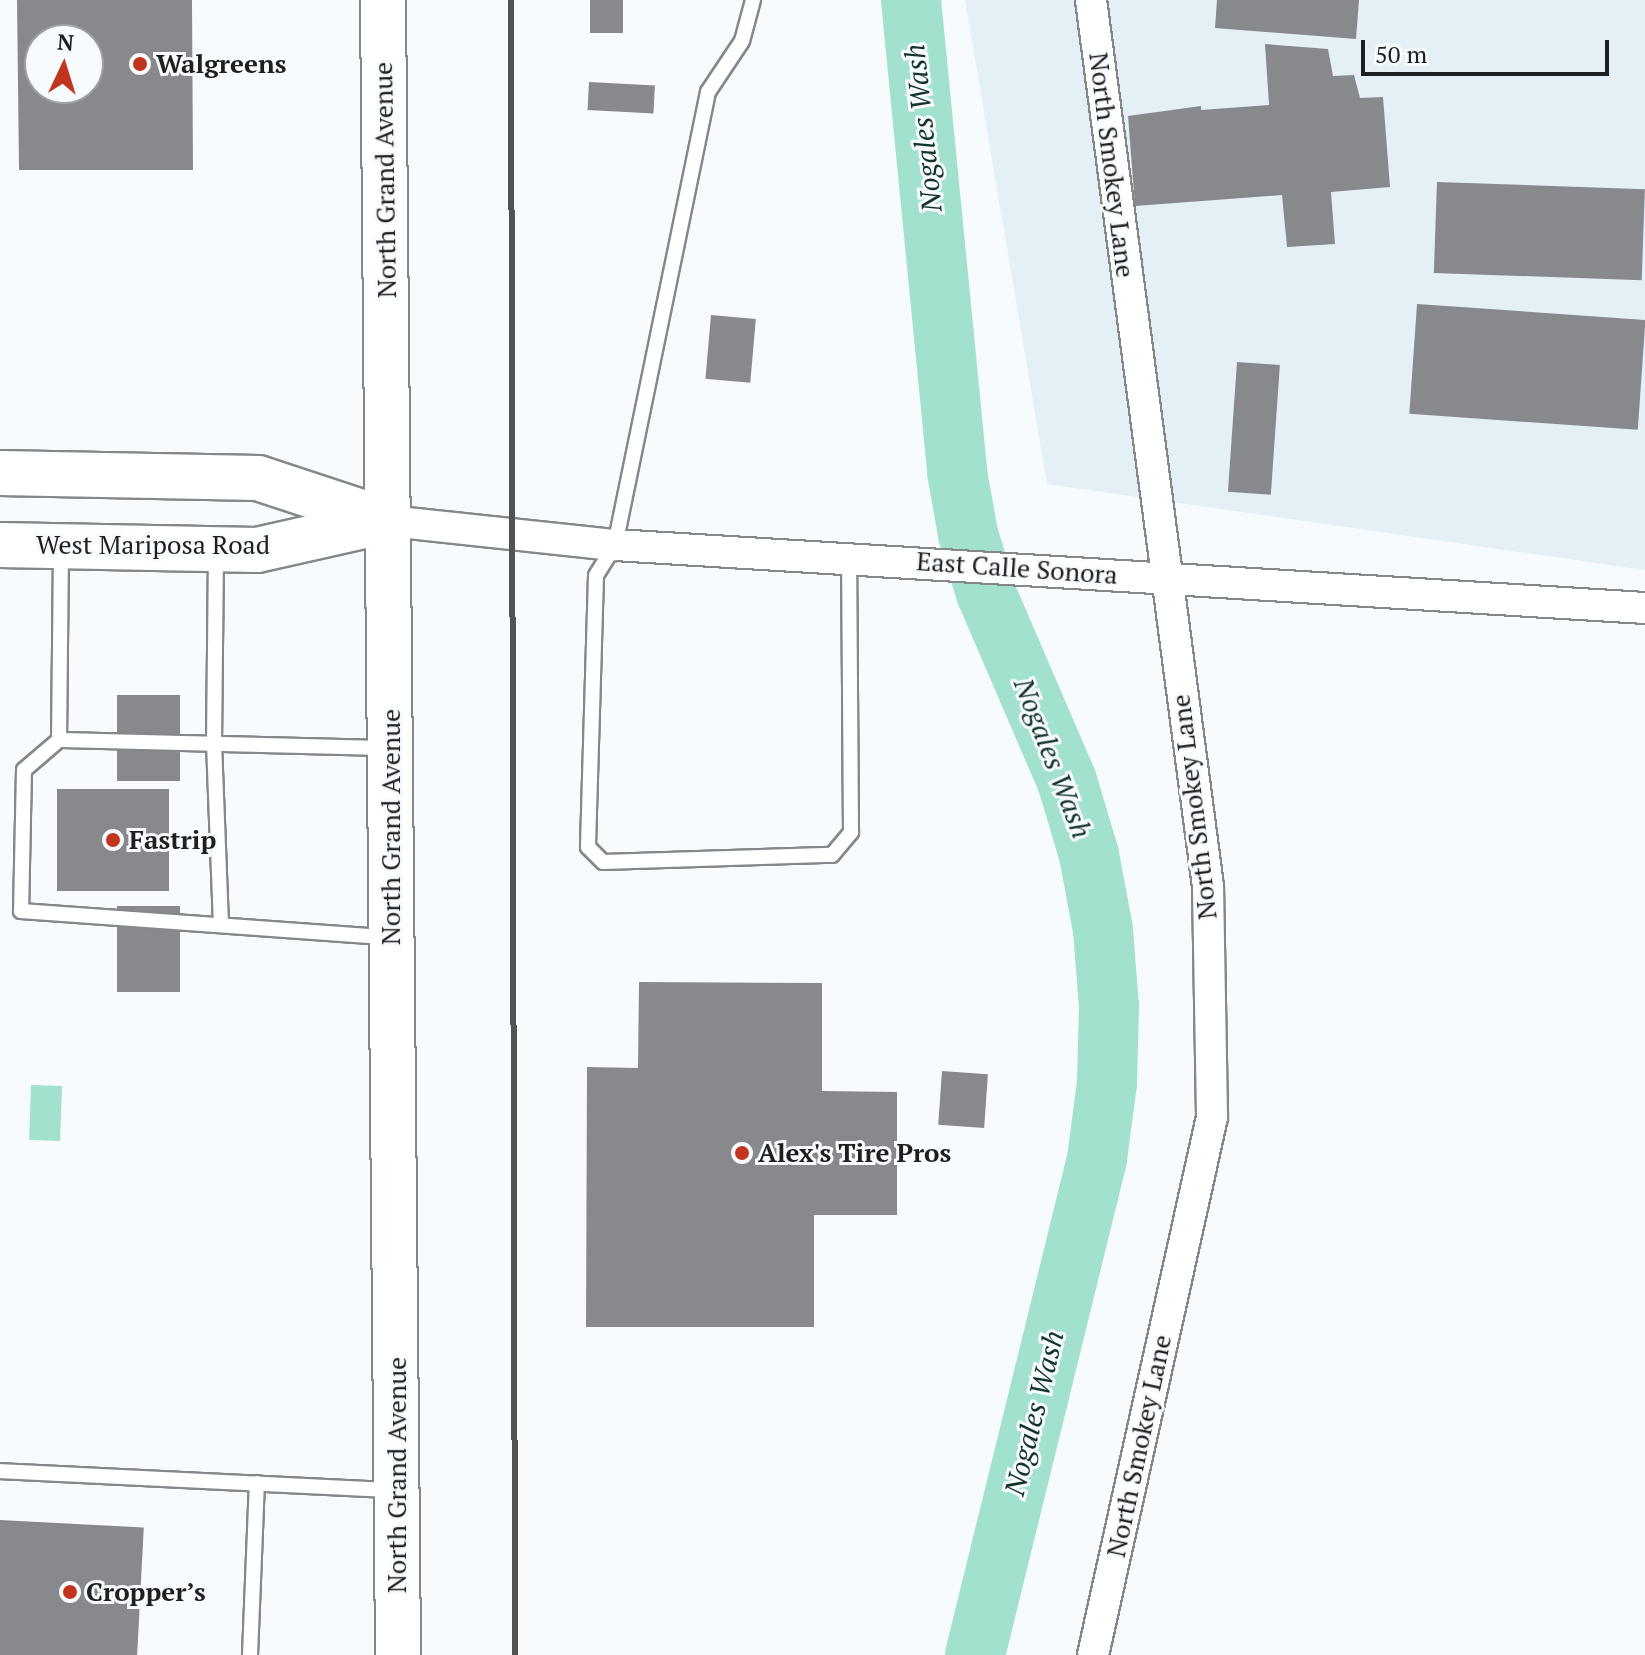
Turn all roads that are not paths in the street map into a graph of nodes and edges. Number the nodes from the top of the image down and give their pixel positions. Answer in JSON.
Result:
{"nodes":[{"id":1,"x":383,"y":0,"type":"edge"},
{"id":2,"x":753,"y":0,"type":"edge"},
{"id":3,"x":1091,"y":0,"type":"edge"},
{"id":4,"x":0,"y":473,"type":"edge"},
{"id":5,"x":389,"y":521,"type":"junction"},
{"id":6,"x":0,"y":545,"type":"edge"},
{"id":7,"x":615,"y":545,"type":"junction"},
{"id":8,"x":61,"y":547,"type":"junction"},
{"id":9,"x":216,"y":549,"type":"junction"},
{"id":10,"x":849,"y":557,"type":"junction"},
{"id":11,"x":1165,"y":579,"type":"junction"},
{"id":12,"x":1645,"y":608,"type":"edge"},
{"id":13,"x":59,"y":740,"type":"junction"},
{"id":14,"x":214,"y":743,"type":"junction"},
{"id":15,"x":391,"y":748,"type":"junction"},
{"id":16,"x":221,"y":925,"type":"junction"},
{"id":17,"x":392,"y":937,"type":"junction"},
{"id":18,"x":0,"y":1471,"type":"edge"},
{"id":19,"x":257,"y":1483,"type":"junction"},
{"id":20,"x":397,"y":1490,"type":"junction"},
{"id":21,"x":250,"y":1655,"type":"edge"},
{"id":22,"x":398,"y":1655,"type":"edge"},
{"id":23,"x":1093,"y":1655,"type":"edge"}],
"edges":[{"from":1,"to":5,"type":"main road","name":"North Grand Avenue"},
{"from":2,"to":7,"type":"lane"},
{"from":3,"to":11,"type":"street","name":"North Smokey Lane"},
{"from":4,"to":5,"type":"main road"},
{"from":5,"to":7,"type":"street","name":"East Calle Sonora"},
{"from":5,"to":9,"type":"main road","name":"West Mariposa Road"},
{"from":5,"to":15,"type":"main road","name":"North Grand Avenue"},
{"from":6,"to":8,"type":"main road","name":"West Mariposa Road"},
{"from":7,"to":10,"type":"street","name":"East Calle Sonora"},
{"from":7,"to":10,"type":"lane"},
{"from":8,"to":9,"type":"main road","name":"West Mariposa Road"},
{"from":8,"to":13,"type":"lane"},
{"from":9,"to":14,"type":"lane"},
{"from":10,"to":11,"type":"street","name":"East Calle Sonora"},
{"from":11,"to":12,"type":"street","name":"East Calle Sonora"},
{"from":11,"to":23,"type":"street","name":"North Smokey Lane"},
{"from":13,"to":14,"type":"lane"},
{"from":13,"to":16,"type":"lane"},
{"from":14,"to":15,"type":"lane"},
{"from":14,"to":16,"type":"lane"},
{"from":15,"to":17,"type":"main road","name":"North Grand Avenue"},
{"from":16,"to":17,"type":"lane"},
{"from":17,"to":20,"type":"main road","name":"North Grand Avenue"},
{"from":18,"to":19,"type":"lane"},
{"from":19,"to":20,"type":"lane"},
{"from":19,"to":21,"type":"lane"},
{"from":20,"to":22,"type":"main road","name":"North Grand Avenue"}]}
